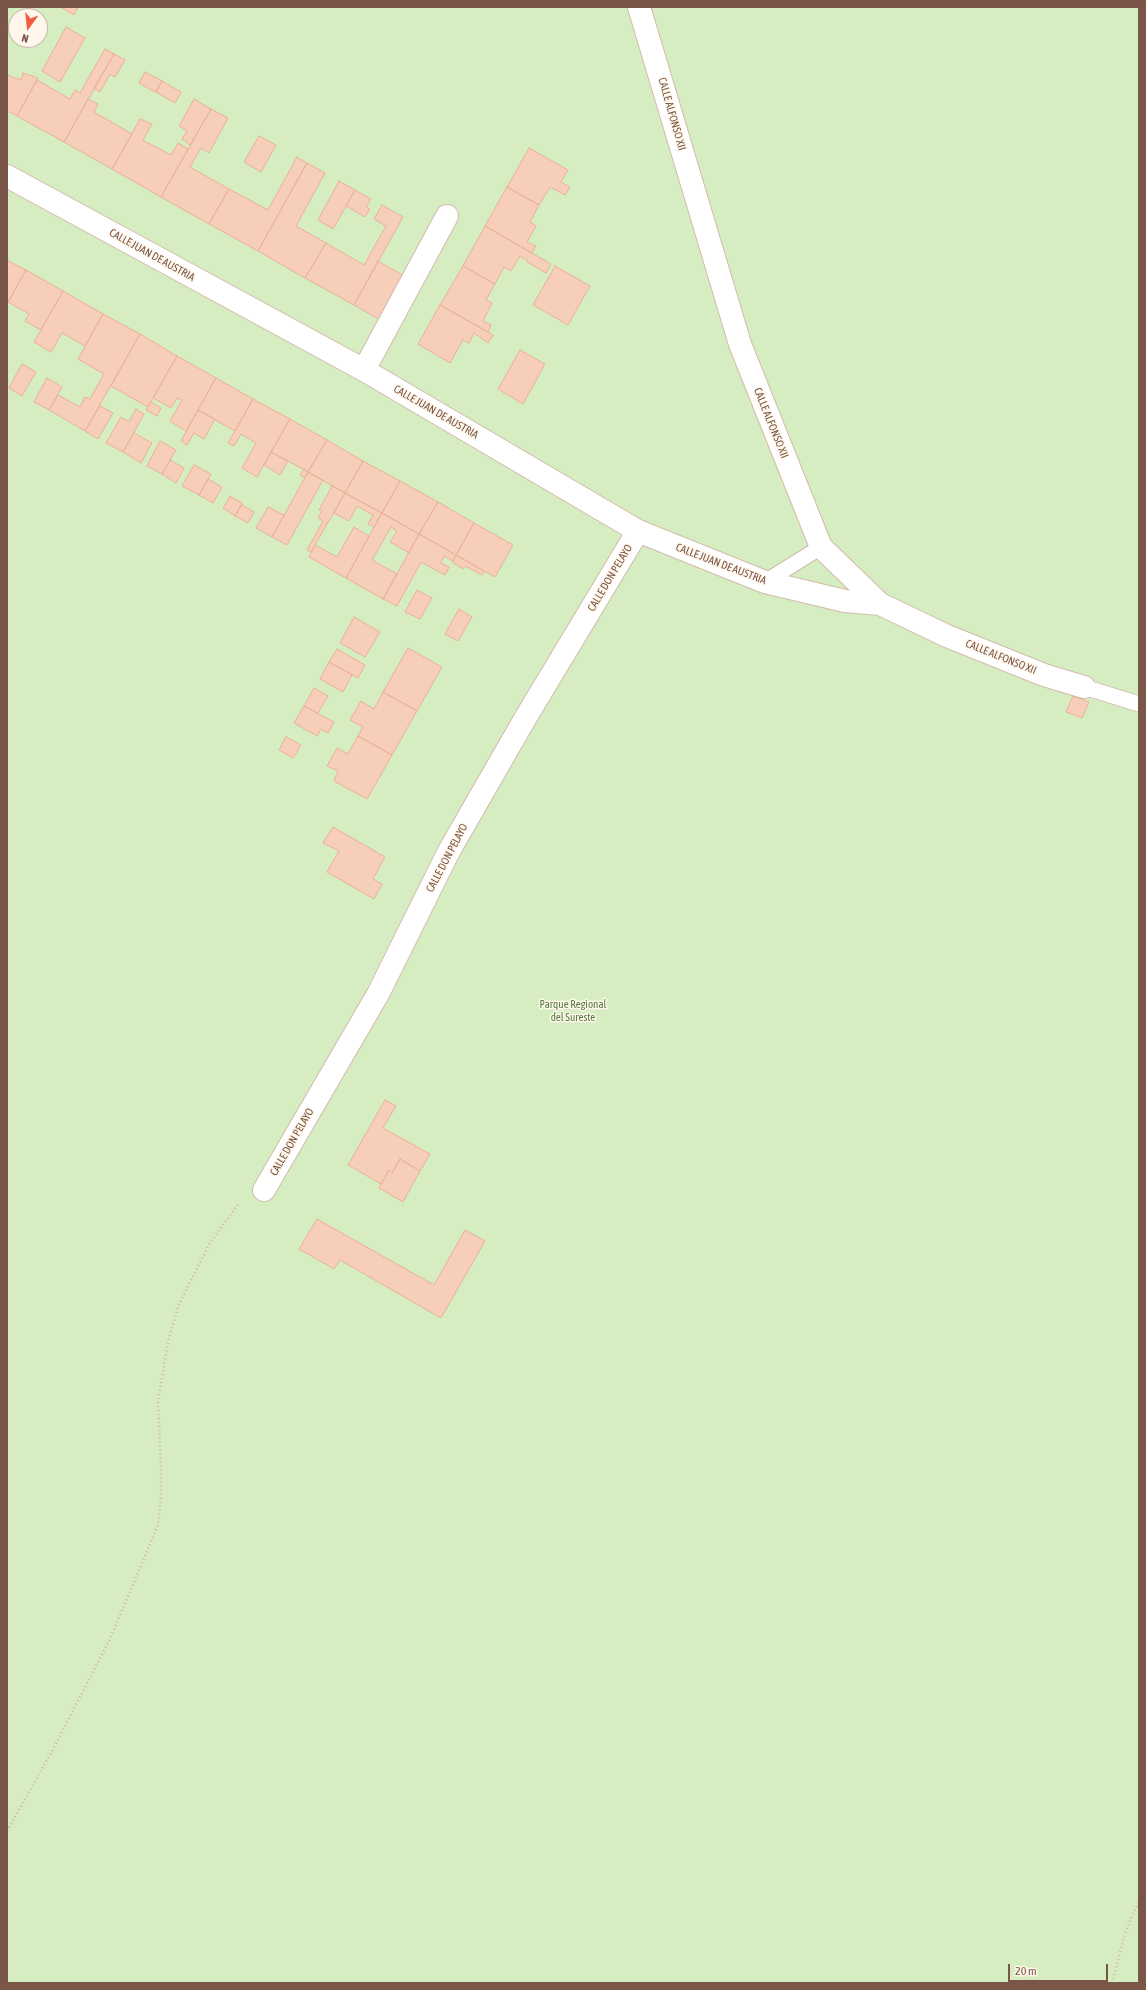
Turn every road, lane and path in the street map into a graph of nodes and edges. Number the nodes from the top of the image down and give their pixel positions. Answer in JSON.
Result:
{"nodes":[{"id":1,"x":639,"y":7,"type":"edge"},
{"id":2,"x":7,"y":176,"type":"edge"},
{"id":3,"x":447,"y":216,"type":"dead end"},
{"id":4,"x":364,"y":370,"type":"junction"},
{"id":5,"x":638,"y":531,"type":"junction"},
{"id":6,"x":821,"y":548,"type":"junction"},
{"id":7,"x":765,"y":582,"type":"junction"},
{"id":8,"x":880,"y":604,"type":"junction"},
{"id":9,"x":1084,"y":687,"type":"joint"},
{"id":10,"x":1139,"y":704,"type":"edge"},
{"id":11,"x":264,"y":1190,"type":"joint"},
{"id":12,"x":7,"y":1831,"type":"edge"},
{"id":13,"x":1139,"y":1901,"type":"edge"},
{"id":14,"x":1112,"y":1983,"type":"edge"}],
"edges":[{"from":1,"to":6,"type":"street","name":"CALLE ALFONSO XII"},
{"from":2,"to":4,"type":"street","name":"CALLE JUAN DE AUSTRIA"},
{"from":3,"to":4,"type":"street"},
{"from":4,"to":5,"type":"street","name":"CALLE JUAN DE AUSTRIA"},
{"from":5,"to":7,"type":"street","name":"CALLE JUAN DE AUSTRIA"},
{"from":5,"to":11,"type":"street","name":"CALLE DON PELAYO"},
{"from":6,"to":7,"type":"lane"},
{"from":6,"to":8,"type":"street","name":"CALLE ALFONSO XII"},
{"from":7,"to":8,"type":"street","name":"CALLE JUAN DE AUSTRIA"},
{"from":8,"to":9,"type":"street","name":"CALLE ALFONSO XII"},
{"from":9,"to":10,"type":"lane"},
{"from":11,"to":12,"type":"path"},
{"from":13,"to":14,"type":"path"}]}
